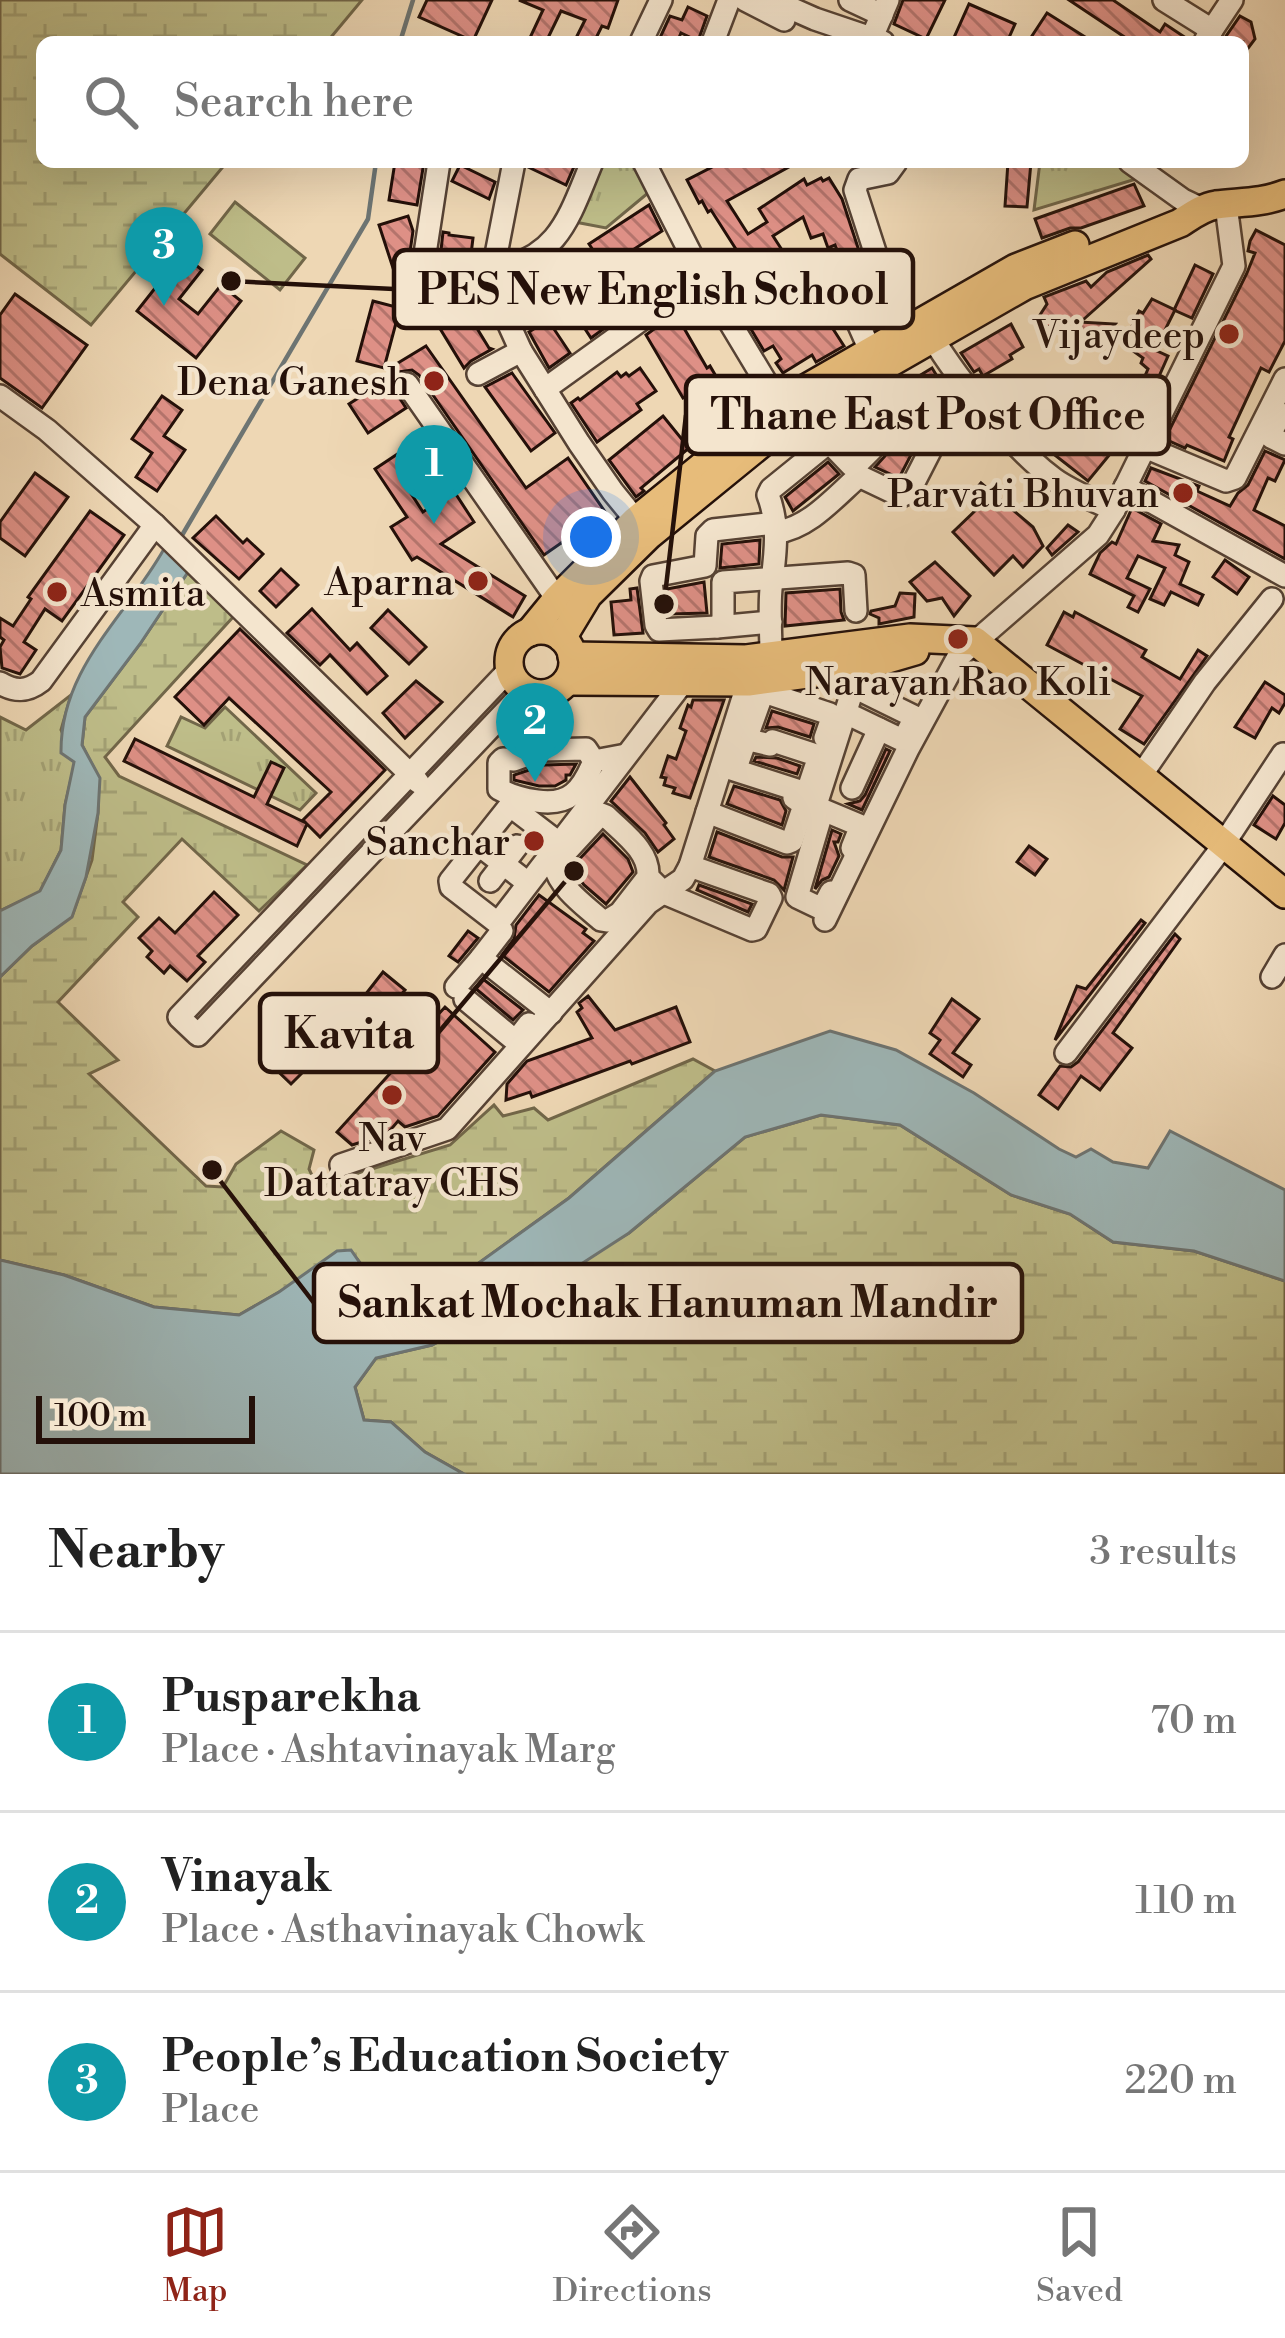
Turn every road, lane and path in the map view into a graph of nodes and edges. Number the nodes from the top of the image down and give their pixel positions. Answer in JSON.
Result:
{"nodes":[{"id":1,"x":661,"y":0,"type":"edge"},
{"id":2,"x":729,"y":0,"type":"edge"},
{"id":3,"x":746,"y":0,"type":"edge"},
{"id":4,"x":772,"y":0,"type":"edge"},
{"id":5,"x":850,"y":0,"type":"edge"},
{"id":6,"x":1164,"y":0,"type":"edge"},
{"id":7,"x":1232,"y":0,"type":"edge"},
{"id":8,"x":885,"y":7,"type":"edge"},
{"id":9,"x":801,"y":20,"type":"junction"},
{"id":10,"x":643,"y":36,"type":"edge"},
{"id":11,"x":715,"y":36,"type":"edge"},
{"id":12,"x":829,"y":36,"type":"edge"},
{"id":13,"x":857,"y":36,"type":"edge"},
{"id":14,"x":876,"y":36,"type":"edge"},
{"id":15,"x":1208,"y":36,"type":"edge"},
{"id":16,"x":438,"y":168,"type":"edge"},
{"id":17,"x":513,"y":168,"type":"edge"},
{"id":18,"x":589,"y":168,"type":"edge"},
{"id":19,"x":647,"y":168,"type":"edge"},
{"id":20,"x":892,"y":168,"type":"edge"},
{"id":21,"x":1141,"y":168,"type":"edge"},
{"id":22,"x":1155,"y":168,"type":"edge"},
{"id":23,"x":1285,"y":194,"type":"edge"},
{"id":24,"x":1204,"y":203,"type":"junction"},
{"id":25,"x":834,"y":269,"type":"dead end"},
{"id":26,"x":493,"y":270,"type":"junction"},
{"id":27,"x":702,"y":276,"type":"junction"},
{"id":28,"x":422,"y":307,"type":"dead end"},
{"id":29,"x":918,"y":330,"type":"junction"},
{"id":30,"x":870,"y":350,"type":"junction"},
{"id":31,"x":521,"y":351,"type":"junction"},
{"id":32,"x":478,"y":374,"type":"dead end"},
{"id":33,"x":407,"y":384,"type":"dead end"},
{"id":34,"x":545,"y":389,"type":"junction"},
{"id":35,"x":1281,"y":395,"type":"edge"},
{"id":36,"x":0,"y":396,"type":"edge"},
{"id":37,"x":779,"y":404,"type":"junction"},
{"id":38,"x":881,"y":421,"type":"junction"},
{"id":39,"x":829,"y":442,"type":"junction"},
{"id":40,"x":1285,"y":444,"type":"edge"},
{"id":41,"x":1145,"y":447,"type":"junction"},
{"id":42,"x":746,"y":456,"type":"junction"},
{"id":43,"x":857,"y":471,"type":"junction"},
{"id":44,"x":1125,"y":487,"type":"junction"},
{"id":45,"x":771,"y":489,"type":"junction"},
{"id":46,"x":1114,"y":510,"type":"junction"},
{"id":47,"x":776,"y":527,"type":"junction"},
{"id":48,"x":642,"y":528,"type":"junction"},
{"id":49,"x":169,"y":539,"type":"junction"},
{"id":50,"x":706,"y":566,"type":"junction"},
{"id":51,"x":1285,"y":576,"type":"edge"},
{"id":52,"x":773,"y":579,"type":"junction"},
{"id":53,"x":722,"y":582,"type":"junction"},
{"id":54,"x":573,"y":592,"type":"junction"},
{"id":55,"x":1272,"y":599,"type":"dead end"},
{"id":56,"x":856,"y":611,"type":"dead end"},
{"id":57,"x":771,"y":622,"type":"junction"},
{"id":58,"x":717,"y":627,"type":"junction"},
{"id":59,"x":688,"y":628,"type":"junction"},
{"id":60,"x":530,"y":632,"type":"junction"},
{"id":61,"x":975,"y":640,"type":"junction"},
{"id":62,"x":567,"y":658,"type":"junction"},
{"id":63,"x":854,"y":663,"type":"junction"},
{"id":64,"x":755,"y":666,"type":"junction"},
{"id":65,"x":685,"y":670,"type":"junction"},
{"id":66,"x":518,"y":680,"type":"junction"},
{"id":67,"x":0,"y":683,"type":"edge"},
{"id":68,"x":838,"y":713,"type":"junction"},
{"id":69,"x":879,"y":729,"type":"junction"},
{"id":70,"x":748,"y":733,"type":"junction"},
{"id":71,"x":908,"y":749,"type":"junction"},
{"id":72,"x":1283,"y":754,"type":"edge"},
{"id":73,"x":626,"y":755,"type":"junction"},
{"id":74,"x":819,"y":756,"type":"junction"},
{"id":75,"x":594,"y":761,"type":"dead end"},
{"id":76,"x":727,"y":772,"type":"junction"},
{"id":77,"x":410,"y":774,"type":"junction"},
{"id":78,"x":1140,"y":777,"type":"junction"},
{"id":79,"x":852,"y":788,"type":"dead end"},
{"id":80,"x":429,"y":792,"type":"junction"},
{"id":81,"x":816,"y":807,"type":"junction"},
{"id":82,"x":872,"y":814,"type":"dead end"},
{"id":83,"x":713,"y":815,"type":"junction"},
{"id":84,"x":1224,"y":842,"type":"junction"},
{"id":85,"x":560,"y":843,"type":"junction"},
{"id":86,"x":479,"y":845,"type":"junction"},
{"id":87,"x":810,"y":855,"type":"junction"},
{"id":88,"x":695,"y":868,"type":"junction"},
{"id":89,"x":840,"y":880,"type":"junction"},
{"id":90,"x":528,"y":883,"type":"junction"},
{"id":91,"x":656,"y":885,"type":"junction"},
{"id":92,"x":1285,"y":894,"type":"edge"},
{"id":93,"x":687,"y":903,"type":"junction"},
{"id":94,"x":825,"y":920,"type":"dead end"},
{"id":95,"x":502,"y":931,"type":"dead end"},
{"id":96,"x":1285,"y":955,"type":"edge"},
{"id":97,"x":481,"y":958,"type":"junction"},
{"id":98,"x":223,"y":970,"type":"junction"},
{"id":99,"x":1272,"y":977,"type":"dead end"},
{"id":100,"x":564,"y":982,"type":"dead end"},
{"id":101,"x":242,"y":989,"type":"junction"},
{"id":102,"x":547,"y":1010,"type":"junction"},
{"id":103,"x":1066,"y":1053,"type":"dead end"},
{"id":104,"x":341,"y":1165,"type":"dead end"}],
"edges":[{"from":1,"to":10,"type":"street"},
{"from":2,"to":11,"type":"street"},
{"from":3,"to":9,"type":"street"},
{"from":4,"to":9,"type":"street"},
{"from":5,"to":8,"type":"street"},
{"from":6,"to":15,"type":"street"},
{"from":7,"to":15,"type":"street"},
{"from":8,"to":14,"type":"street"},
{"from":9,"to":12,"type":"street"},
{"from":9,"to":13,"type":"street"},
{"from":16,"to":28,"type":"street"},
{"from":17,"to":26,"type":"street"},
{"from":18,"to":26,"type":"street"},
{"from":19,"to":27,"type":"street"},
{"from":20,"to":29,"type":"street"},
{"from":21,"to":24,"type":"street"},
{"from":22,"to":24,"type":"street"},
{"from":23,"to":24,"type":"main road"},
{"from":24,"to":29,"type":"main road"},
{"from":24,"to":41,"type":"street"},
{"from":25,"to":30,"type":"street"},
{"from":26,"to":31,"type":"street"},
{"from":27,"to":34,"type":"street"},
{"from":27,"to":37,"type":"street"},
{"from":29,"to":30,"type":"main road"},
{"from":29,"to":42,"type":"main road"},
{"from":29,"to":46,"type":"street"},
{"from":30,"to":37,"type":"main road"},
{"from":31,"to":32,"type":"street"},
{"from":31,"to":34,"type":"street"},
{"from":33,"to":54,"type":"street"},
{"from":34,"to":48,"type":"street"},
{"from":35,"to":40,"type":"street"},
{"from":35,"to":41,"type":"street"},
{"from":36,"to":49,"type":"street"},
{"from":37,"to":48,"type":"main road"},
{"from":38,"to":39,"type":"street"},
{"from":38,"to":43,"type":"street"},
{"from":38,"to":43,"type":"street"},
{"from":39,"to":43,"type":"street"},
{"from":39,"to":45,"type":"street"},
{"from":41,"to":44,"type":"street"},
{"from":42,"to":45,"type":"street"},
{"from":42,"to":48,"type":"main road"},
{"from":43,"to":47,"type":"street"},
{"from":44,"to":46,"type":"street"},
{"from":44,"to":51,"type":"street"},
{"from":45,"to":47,"type":"street"},
{"from":46,"to":61,"type":"street"},
{"from":47,"to":50,"type":"street"},
{"from":47,"to":52,"type":"street"},
{"from":48,"to":54,"type":"main road"},
{"from":49,"to":67,"type":"street"},
{"from":49,"to":77,"type":"street"},
{"from":50,"to":53,"type":"street"},
{"from":50,"to":59,"type":"street"},
{"from":52,"to":53,"type":"street"},
{"from":52,"to":56,"type":"street"},
{"from":52,"to":57,"type":"street"},
{"from":53,"to":58,"type":"street"},
{"from":54,"to":60,"type":"main road"},
{"from":54,"to":62,"type":"main road"},
{"from":55,"to":78,"type":"street"},
{"from":57,"to":58,"type":"street"},
{"from":57,"to":64,"type":"street"},
{"from":58,"to":59,"type":"street"},
{"from":59,"to":65,"type":"street"},
{"from":60,"to":62,"type":"main road"},
{"from":60,"to":66,"type":"main road"},
{"from":61,"to":63,"type":"main road"},
{"from":61,"to":71,"type":"street"},
{"from":61,"to":78,"type":"main road"},
{"from":62,"to":65,"type":"main road"},
{"from":62,"to":66,"type":"main road"},
{"from":63,"to":64,"type":"main road"},
{"from":63,"to":68,"type":"street"},
{"from":63,"to":69,"type":"street"},
{"from":64,"to":65,"type":"main road"},
{"from":64,"to":76,"type":"street"},
{"from":65,"to":73,"type":"street"},
{"from":66,"to":77,"type":"street"},
{"from":66,"to":80,"type":"street"},
{"from":68,"to":69,"type":"street"},
{"from":68,"to":70,"type":"street"},
{"from":68,"to":74,"type":"street"},
{"from":68,"to":81,"type":"street"},
{"from":69,"to":79,"type":"street"},
{"from":70,"to":74,"type":"street"},
{"from":70,"to":76,"type":"street"},
{"from":71,"to":82,"type":"street"},
{"from":71,"to":89,"type":"street"},
{"from":72,"to":84,"type":"street"},
{"from":73,"to":75,"type":"street"},
{"from":73,"to":85,"type":"street"},
{"from":74,"to":76,"type":"street"},
{"from":76,"to":83,"type":"street"},
{"from":76,"to":83,"type":"street"},
{"from":77,"to":80,"type":"street"},
{"from":77,"to":98,"type":"street"},
{"from":78,"to":84,"type":"main road"},
{"from":80,"to":101,"type":"street"},
{"from":81,"to":87,"type":"street"},
{"from":81,"to":89,"type":"street"},
{"from":83,"to":88,"type":"street"},
{"from":84,"to":92,"type":"main road"},
{"from":84,"to":103,"type":"street"},
{"from":85,"to":86,"type":"street"},
{"from":85,"to":90,"type":"street"},
{"from":86,"to":90,"type":"street"},
{"from":86,"to":90,"type":"street"},
{"from":87,"to":89,"type":"street"},
{"from":87,"to":89,"type":"street"},
{"from":88,"to":91,"type":"street"},
{"from":88,"to":93,"type":"street"},
{"from":88,"to":93,"type":"street"},
{"from":89,"to":94,"type":"street"},
{"from":91,"to":91,"type":"street"},
{"from":91,"to":93,"type":"street"},
{"from":91,"to":102,"type":"street"},
{"from":95,"to":97,"type":"street"},
{"from":96,"to":99,"type":"street"},
{"from":97,"to":102,"type":"street"},
{"from":97,"to":102,"type":"street"},
{"from":98,"to":101,"type":"street"},
{"from":98,"to":101,"type":"street"},
{"from":100,"to":102,"type":"street"},
{"from":102,"to":104,"type":"street"}]}
